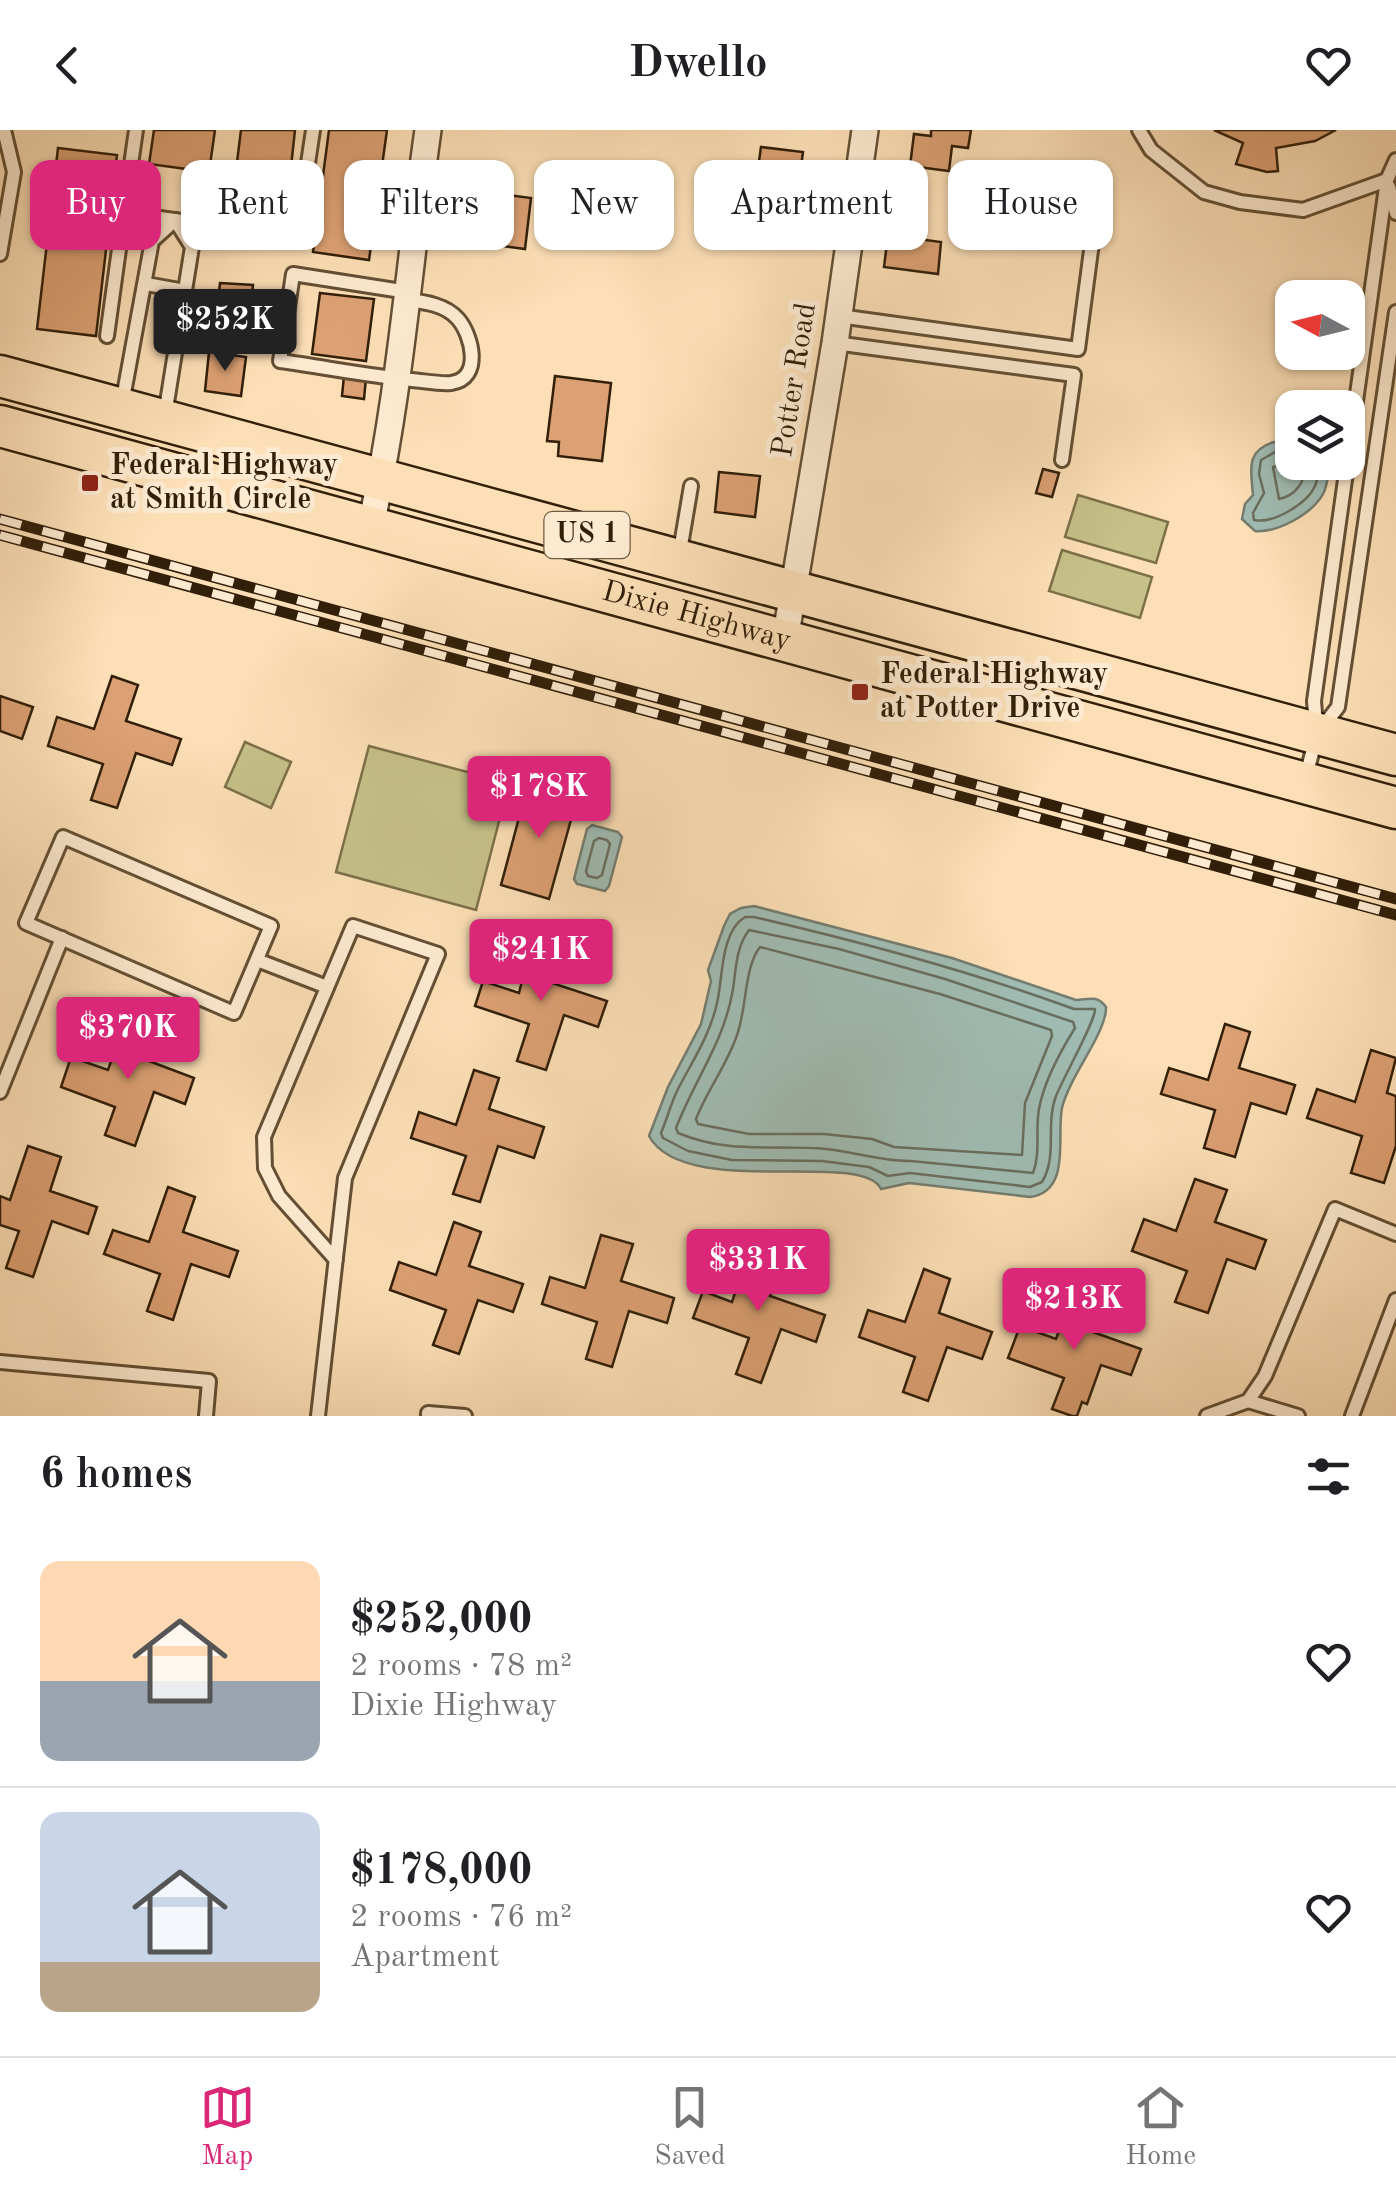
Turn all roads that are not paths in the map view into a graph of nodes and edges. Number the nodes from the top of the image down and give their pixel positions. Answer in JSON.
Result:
{"nodes":[{"id":1,"x":4,"y":130,"type":"edge"},
{"id":2,"x":136,"y":130,"type":"edge"},
{"id":3,"x":313,"y":130,"type":"edge"},
{"id":4,"x":428,"y":130,"type":"edge"},
{"id":5,"x":865,"y":130,"type":"edge"},
{"id":6,"x":1139,"y":130,"type":"edge"},
{"id":7,"x":132,"y":160,"type":"edge"},
{"id":8,"x":1396,"y":160,"type":"edge"},
{"id":9,"x":1387,"y":180,"type":"junction"},
{"id":10,"x":10,"y":192,"type":"junction"},
{"id":11,"x":0,"y":208,"type":"edge"},
{"id":12,"x":1396,"y":213,"type":"edge"},
{"id":13,"x":161,"y":218,"type":"edge"},
{"id":14,"x":175,"y":220,"type":"junction"},
{"id":15,"x":119,"y":250,"type":"edge"},
{"id":16,"x":1091,"y":250,"type":"edge"},
{"id":17,"x":0,"y":254,"type":"edge"},
{"id":18,"x":146,"y":284,"type":"junction"},
{"id":19,"x":186,"y":291,"type":"junction"},
{"id":20,"x":408,"y":296,"type":"junction"},
{"id":21,"x":1396,"y":312,"type":"edge"},
{"id":22,"x":839,"y":316,"type":"junction"},
{"id":23,"x":107,"y":336,"type":"dead end"},
{"id":24,"x":835,"y":343,"type":"junction"},
{"id":25,"x":1078,"y":349,"type":"junction"},
{"id":26,"x":0,"y":376,"type":"edge"},
{"id":27,"x":1074,"y":376,"type":"junction"},
{"id":28,"x":398,"y":379,"type":"junction"},
{"id":29,"x":121,"y":409,"type":"junction"},
{"id":30,"x":164,"y":420,"type":"junction"},
{"id":31,"x":0,"y":426,"type":"edge"},
{"id":32,"x":1062,"y":460,"type":"dead end"},
{"id":33,"x":381,"y":480,"type":"junction"},
{"id":34,"x":690,"y":486,"type":"dead end"},
{"id":35,"x":370,"y":529,"type":"junction"},
{"id":36,"x":678,"y":560,"type":"junction"},
{"id":37,"x":794,"y":592,"type":"junction"},
{"id":38,"x":785,"y":640,"type":"junction"},
{"id":39,"x":1317,"y":734,"type":"junction"},
{"id":40,"x":1396,"y":755,"type":"edge"},
{"id":41,"x":1304,"y":783,"type":"junction"},
{"id":42,"x":1396,"y":808,"type":"edge"},
{"id":43,"x":62,"y":938,"type":"junction"},
{"id":44,"x":257,"y":960,"type":"junction"},
{"id":45,"x":327,"y":987,"type":"junction"},
{"id":46,"x":0,"y":1092,"type":"edge"},
{"id":47,"x":1396,"y":1234,"type":"edge"},
{"id":48,"x":336,"y":1260,"type":"junction"},
{"id":49,"x":1396,"y":1300,"type":"edge"},
{"id":50,"x":0,"y":1362,"type":"edge"},
{"id":51,"x":1248,"y":1401,"type":"junction"},
{"id":52,"x":206,"y":1416,"type":"edge"},
{"id":53,"x":318,"y":1416,"type":"edge"},
{"id":54,"x":428,"y":1416,"type":"edge"},
{"id":55,"x":465,"y":1416,"type":"edge"},
{"id":56,"x":1206,"y":1416,"type":"edge"},
{"id":57,"x":1298,"y":1416,"type":"edge"},
{"id":58,"x":1352,"y":1416,"type":"edge"}],
"edges":[{"from":1,"to":10,"type":"lane"},
{"from":2,"to":7,"type":"lane"},
{"from":3,"to":14,"type":"lane"},
{"from":4,"to":20,"type":"street"},
{"from":5,"to":22,"type":"street","name":"Potter Road"},
{"from":6,"to":9,"type":"lane"},
{"from":8,"to":9,"type":"lane"},
{"from":9,"to":12,"type":"lane"},
{"from":9,"to":39,"type":"lane"},
{"from":10,"to":11,"type":"lane"},
{"from":10,"to":17,"type":"lane"},
{"from":13,"to":14,"type":"lane"},
{"from":14,"to":18,"type":"lane"},
{"from":14,"to":19,"type":"lane"},
{"from":15,"to":23,"type":"lane"},
{"from":16,"to":25,"type":"lane"},
{"from":18,"to":19,"type":"lane"},
{"from":18,"to":29,"type":"lane"},
{"from":19,"to":30,"type":"lane"},
{"from":20,"to":28,"type":"street"},
{"from":20,"to":28,"type":"lane"},
{"from":20,"to":28,"type":"lane"},
{"from":21,"to":39,"type":"lane"},
{"from":22,"to":24,"type":"street","name":"Potter Road"},
{"from":22,"to":25,"type":"lane"},
{"from":24,"to":27,"type":"lane"},
{"from":24,"to":37,"type":"street","name":"Potter Road"},
{"from":25,"to":27,"type":"lane"},
{"from":26,"to":29,"type":"main road","name":"Dixie Highway","number":"US 1"},
{"from":27,"to":32,"type":"lane"},
{"from":28,"to":33,"type":"street"},
{"from":29,"to":30,"type":"main road","name":"Dixie Highway","number":"US 1"},
{"from":30,"to":33,"type":"main road","name":"Dixie Highway","number":"US 1"},
{"from":31,"to":35,"type":"main road","name":"Dixie Highway","number":"US 1"},
{"from":33,"to":35,"type":"street"},
{"from":33,"to":36,"type":"main road","name":"Dixie Highway","number":"US 1"},
{"from":34,"to":36,"type":"lane"},
{"from":35,"to":38,"type":"main road","name":"Dixie Highway","number":"US 1"},
{"from":36,"to":37,"type":"main road","name":"Dixie Highway","number":"US 1"},
{"from":37,"to":38,"type":"street","name":"Potter Road"},
{"from":37,"to":39,"type":"main road","name":"Dixie Highway","number":"US 1"},
{"from":38,"to":41,"type":"main road","name":"Dixie Highway","number":"US 1"},
{"from":39,"to":40,"type":"main road","name":"Dixie Highway","number":"US 1"},
{"from":39,"to":41,"type":"lane"},
{"from":41,"to":42,"type":"main road","name":"Dixie Highway","number":"US 1"},
{"from":43,"to":44,"type":"lane"},
{"from":43,"to":44,"type":"lane"},
{"from":43,"to":46,"type":"lane"},
{"from":44,"to":45,"type":"lane"},
{"from":45,"to":48,"type":"lane"},
{"from":45,"to":48,"type":"lane"},
{"from":47,"to":51,"type":"lane"},
{"from":48,"to":53,"type":"lane"},
{"from":49,"to":58,"type":"lane"},
{"from":50,"to":52,"type":"lane"},
{"from":51,"to":56,"type":"lane"},
{"from":51,"to":57,"type":"lane"},
{"from":54,"to":55,"type":"lane"}]}
